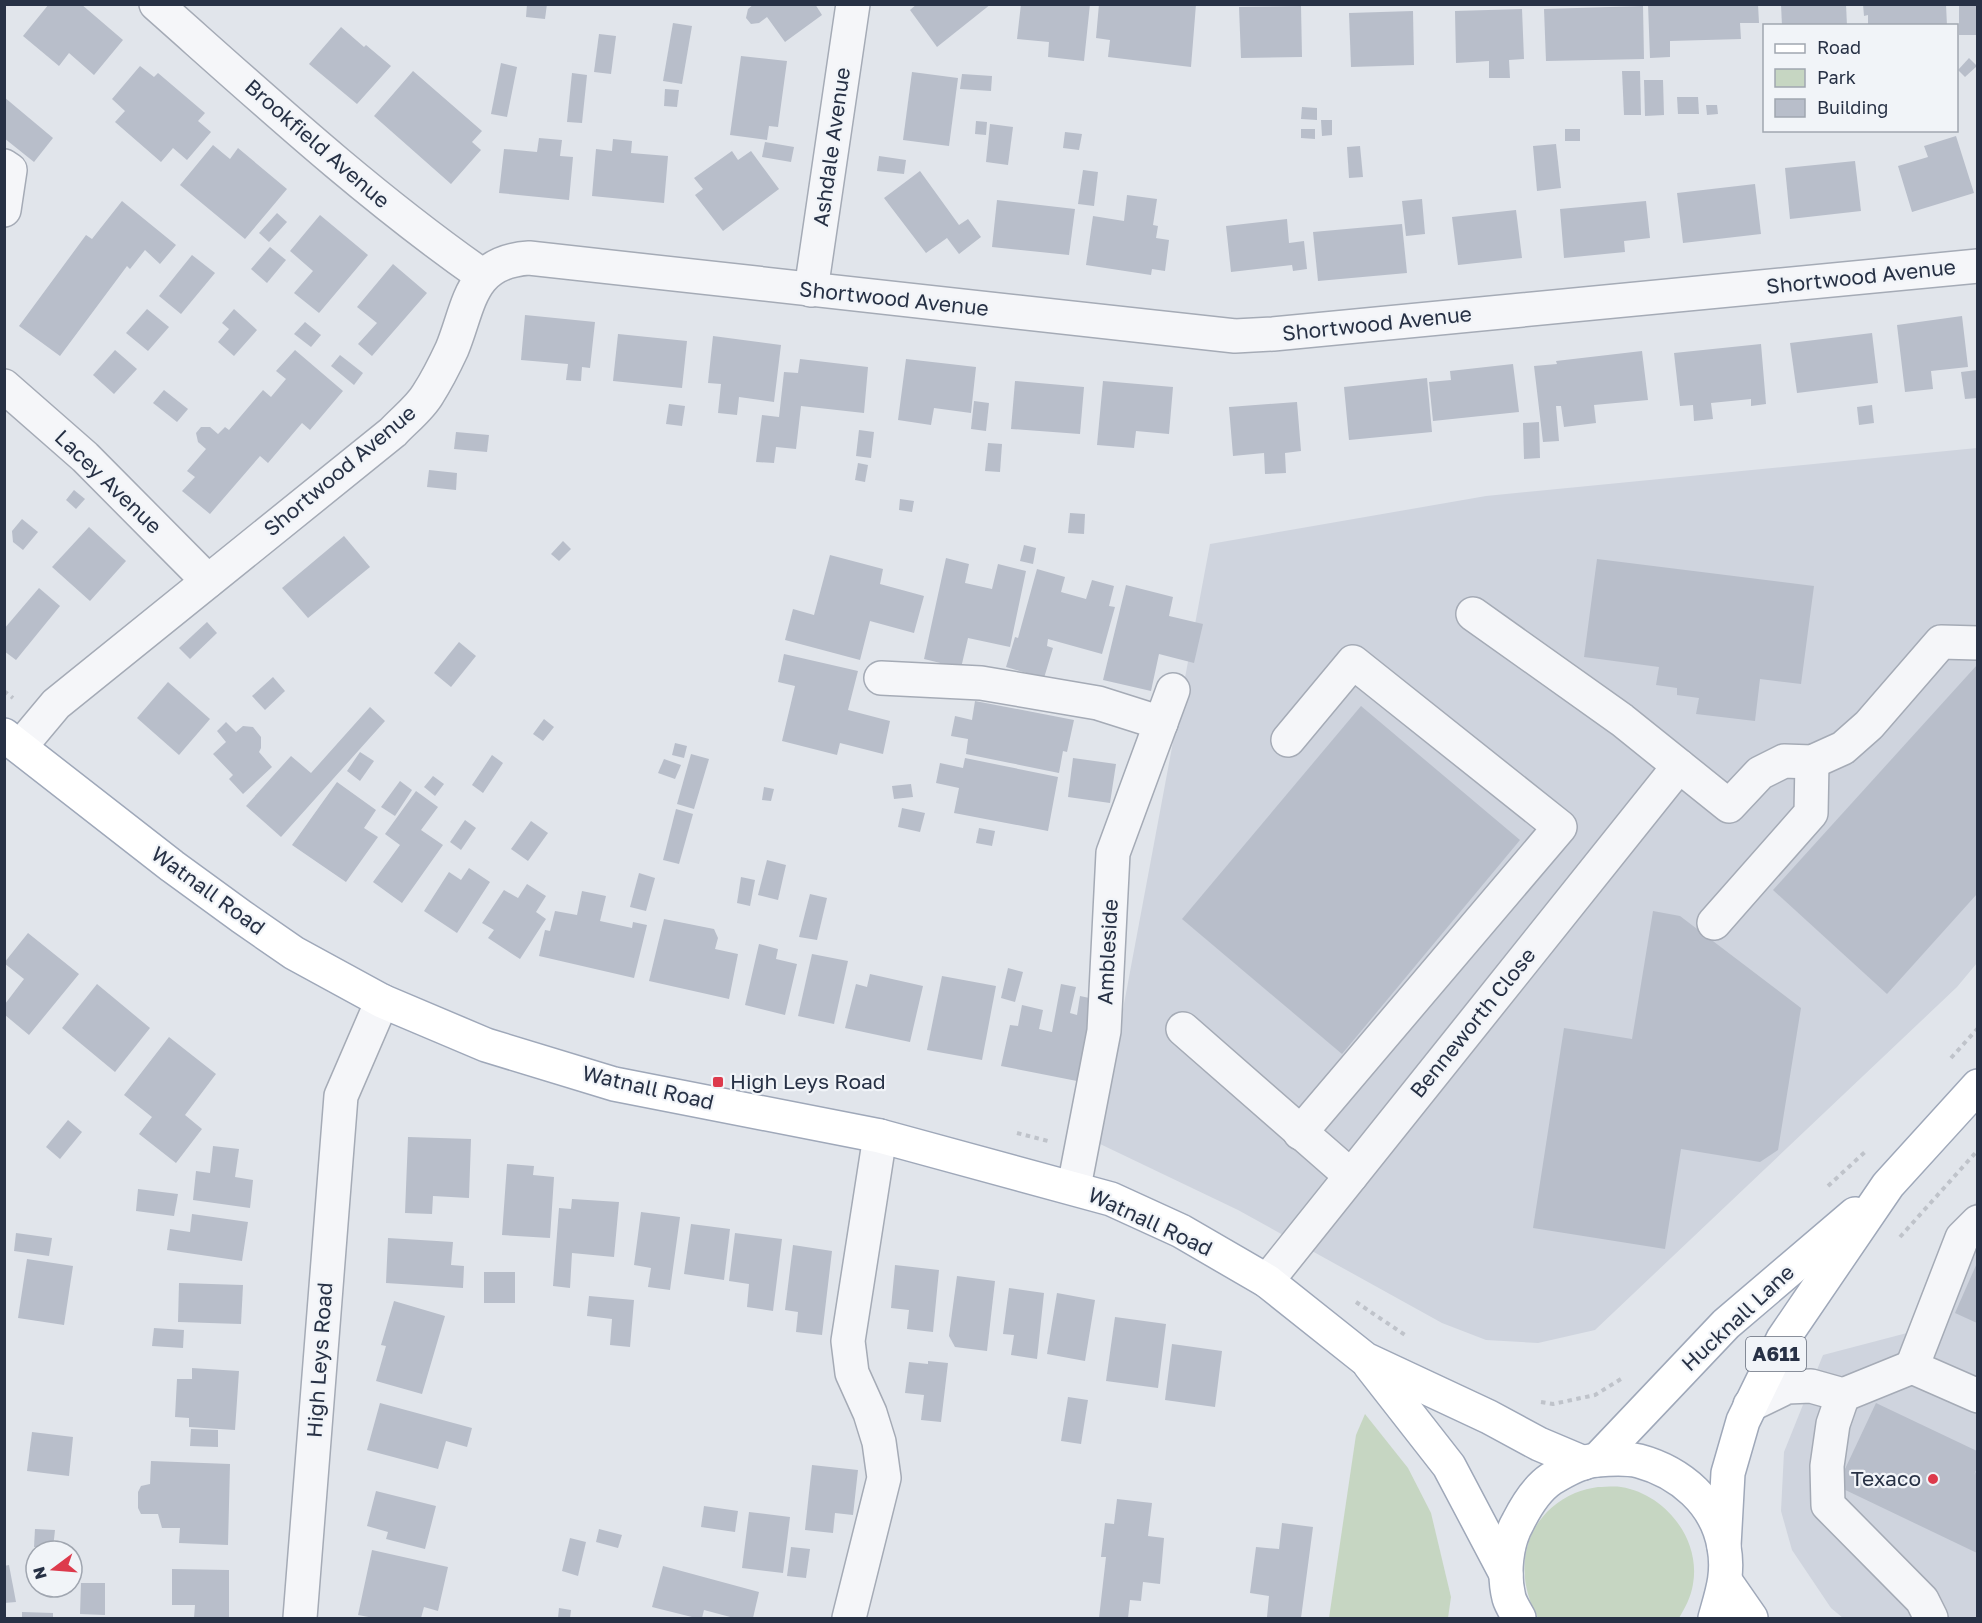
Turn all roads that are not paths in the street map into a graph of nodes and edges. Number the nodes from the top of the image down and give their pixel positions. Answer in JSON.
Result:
{"nodes":[{"id":1,"x":156,"y":4,"type":"edge"},
{"id":2,"x":853,"y":4,"type":"edge"},
{"id":3,"x":4,"y":166,"type":"edge"},
{"id":4,"x":4,"y":210,"type":"edge"},
{"id":5,"x":1977,"y":266,"type":"edge"},
{"id":6,"x":483,"y":276,"type":"junction"},
{"id":7,"x":811,"y":290,"type":"junction"},
{"id":8,"x":4,"y":386,"type":"edge"},
{"id":9,"x":208,"y":582,"type":"junction"},
{"id":10,"x":1473,"y":614,"type":"dead end"},
{"id":11,"x":1977,"y":643,"type":"edge"},
{"id":12,"x":881,"y":678,"type":"dead end"},
{"id":13,"x":1173,"y":690,"type":"dead end"},
{"id":14,"x":1161,"y":723,"type":"junction"},
{"id":15,"x":1288,"y":740,"type":"dead end"},
{"id":16,"x":12,"y":741,"type":"edge"},
{"id":17,"x":1812,"y":762,"type":"junction"},
{"id":18,"x":1679,"y":766,"type":"junction"},
{"id":19,"x":1714,"y":923,"type":"dead end"},
{"id":20,"x":382,"y":1001,"type":"junction"},
{"id":21,"x":1183,"y":1029,"type":"dead end"},
{"id":22,"x":1977,"y":1086,"type":"edge"},
{"id":23,"x":1300,"y":1132,"type":"junction"},
{"id":24,"x":880,"y":1136,"type":"junction"},
{"id":25,"x":1351,"y":1176,"type":"junction"},
{"id":26,"x":1888,"y":1185,"type":"junction"},
{"id":27,"x":1074,"y":1187,"type":"junction"},
{"id":28,"x":1977,"y":1222,"type":"edge"},
{"id":29,"x":1267,"y":1281,"type":"junction"},
{"id":30,"x":1365,"y":1359,"type":"junction"},
{"id":31,"x":1912,"y":1367,"type":"junction"},
{"id":32,"x":1843,"y":1395,"type":"junction"},
{"id":33,"x":1977,"y":1396,"type":"edge"},
{"id":34,"x":1750,"y":1406,"type":"junction"},
{"id":35,"x":1590,"y":1461,"type":"junction"},
{"id":36,"x":1724,"y":1546,"type":"junction"},
{"id":37,"x":1726,"y":1582,"type":"junction"},
{"id":38,"x":1510,"y":1602,"type":"edge"},
{"id":39,"x":300,"y":1618,"type":"edge"},
{"id":40,"x":849,"y":1618,"type":"edge"},
{"id":41,"x":1715,"y":1618,"type":"edge"},
{"id":42,"x":1750,"y":1618,"type":"edge"},
{"id":43,"x":1931,"y":1618,"type":"edge"}],
"edges":[{"from":1,"to":6,"type":"street","name":"Brookfield Avenue"},
{"from":2,"to":7,"type":"street","name":"Ashdale Avenue"},
{"from":3,"to":4,"type":"street"},
{"from":5,"to":7,"type":"street","name":"Shortwood Avenue"},
{"from":6,"to":7,"type":"street","name":"Shortwood Avenue"},
{"from":6,"to":9,"type":"street","name":"Shortwood Avenue"},
{"from":8,"to":9,"type":"street","name":"Lacey Avenue"},
{"from":9,"to":16,"type":"street","name":"Shortwood Avenue"},
{"from":10,"to":18,"type":"street"},
{"from":11,"to":17,"type":"street"},
{"from":12,"to":14,"type":"street"},
{"from":13,"to":14,"type":"street","name":"Ambleside"},
{"from":14,"to":27,"type":"street","name":"Ambleside"},
{"from":15,"to":23,"type":"street"},
{"from":16,"to":20,"type":"main road","name":"Watnall Road"},
{"from":17,"to":18,"type":"street"},
{"from":17,"to":19,"type":"street"},
{"from":18,"to":25,"type":"street","name":"Benneworth Close"},
{"from":20,"to":24,"type":"main road","name":"Watnall Road"},
{"from":20,"to":39,"type":"street","name":"High Leys Road"},
{"from":21,"to":23,"type":"street"},
{"from":22,"to":26,"type":"main road","name":"Hucknall Lane","number":"A611"},
{"from":23,"to":25,"type":"street"},
{"from":24,"to":27,"type":"main road","name":"Watnall Road"},
{"from":24,"to":40,"type":"street"},
{"from":25,"to":29,"type":"street","name":"Benneworth Close"},
{"from":26,"to":34,"type":"main road","name":"Hucknall Lane","number":"A611"},
{"from":26,"to":35,"type":"main road","name":"Hucknall Lane","number":"A611"},
{"from":27,"to":29,"type":"main road","name":"Watnall Road"},
{"from":28,"to":31,"type":"street"},
{"from":29,"to":30,"type":"main road","name":"Watnall Road"},
{"from":30,"to":35,"type":"main road","name":"Watnall Road"},
{"from":30,"to":38,"type":"main road","name":"Watnall Road"},
{"from":31,"to":32,"type":"street"},
{"from":31,"to":33,"type":"street"},
{"from":32,"to":34,"type":"street"},
{"from":32,"to":43,"type":"street"},
{"from":34,"to":36,"type":"main road","name":"Hucknall Lane","number":"A611"},
{"from":35,"to":36,"type":"main road"},
{"from":35,"to":38,"type":"main road"},
{"from":36,"to":37,"type":"main road"},
{"from":37,"to":41,"type":"main road"},
{"from":37,"to":42,"type":"main road"}]}
